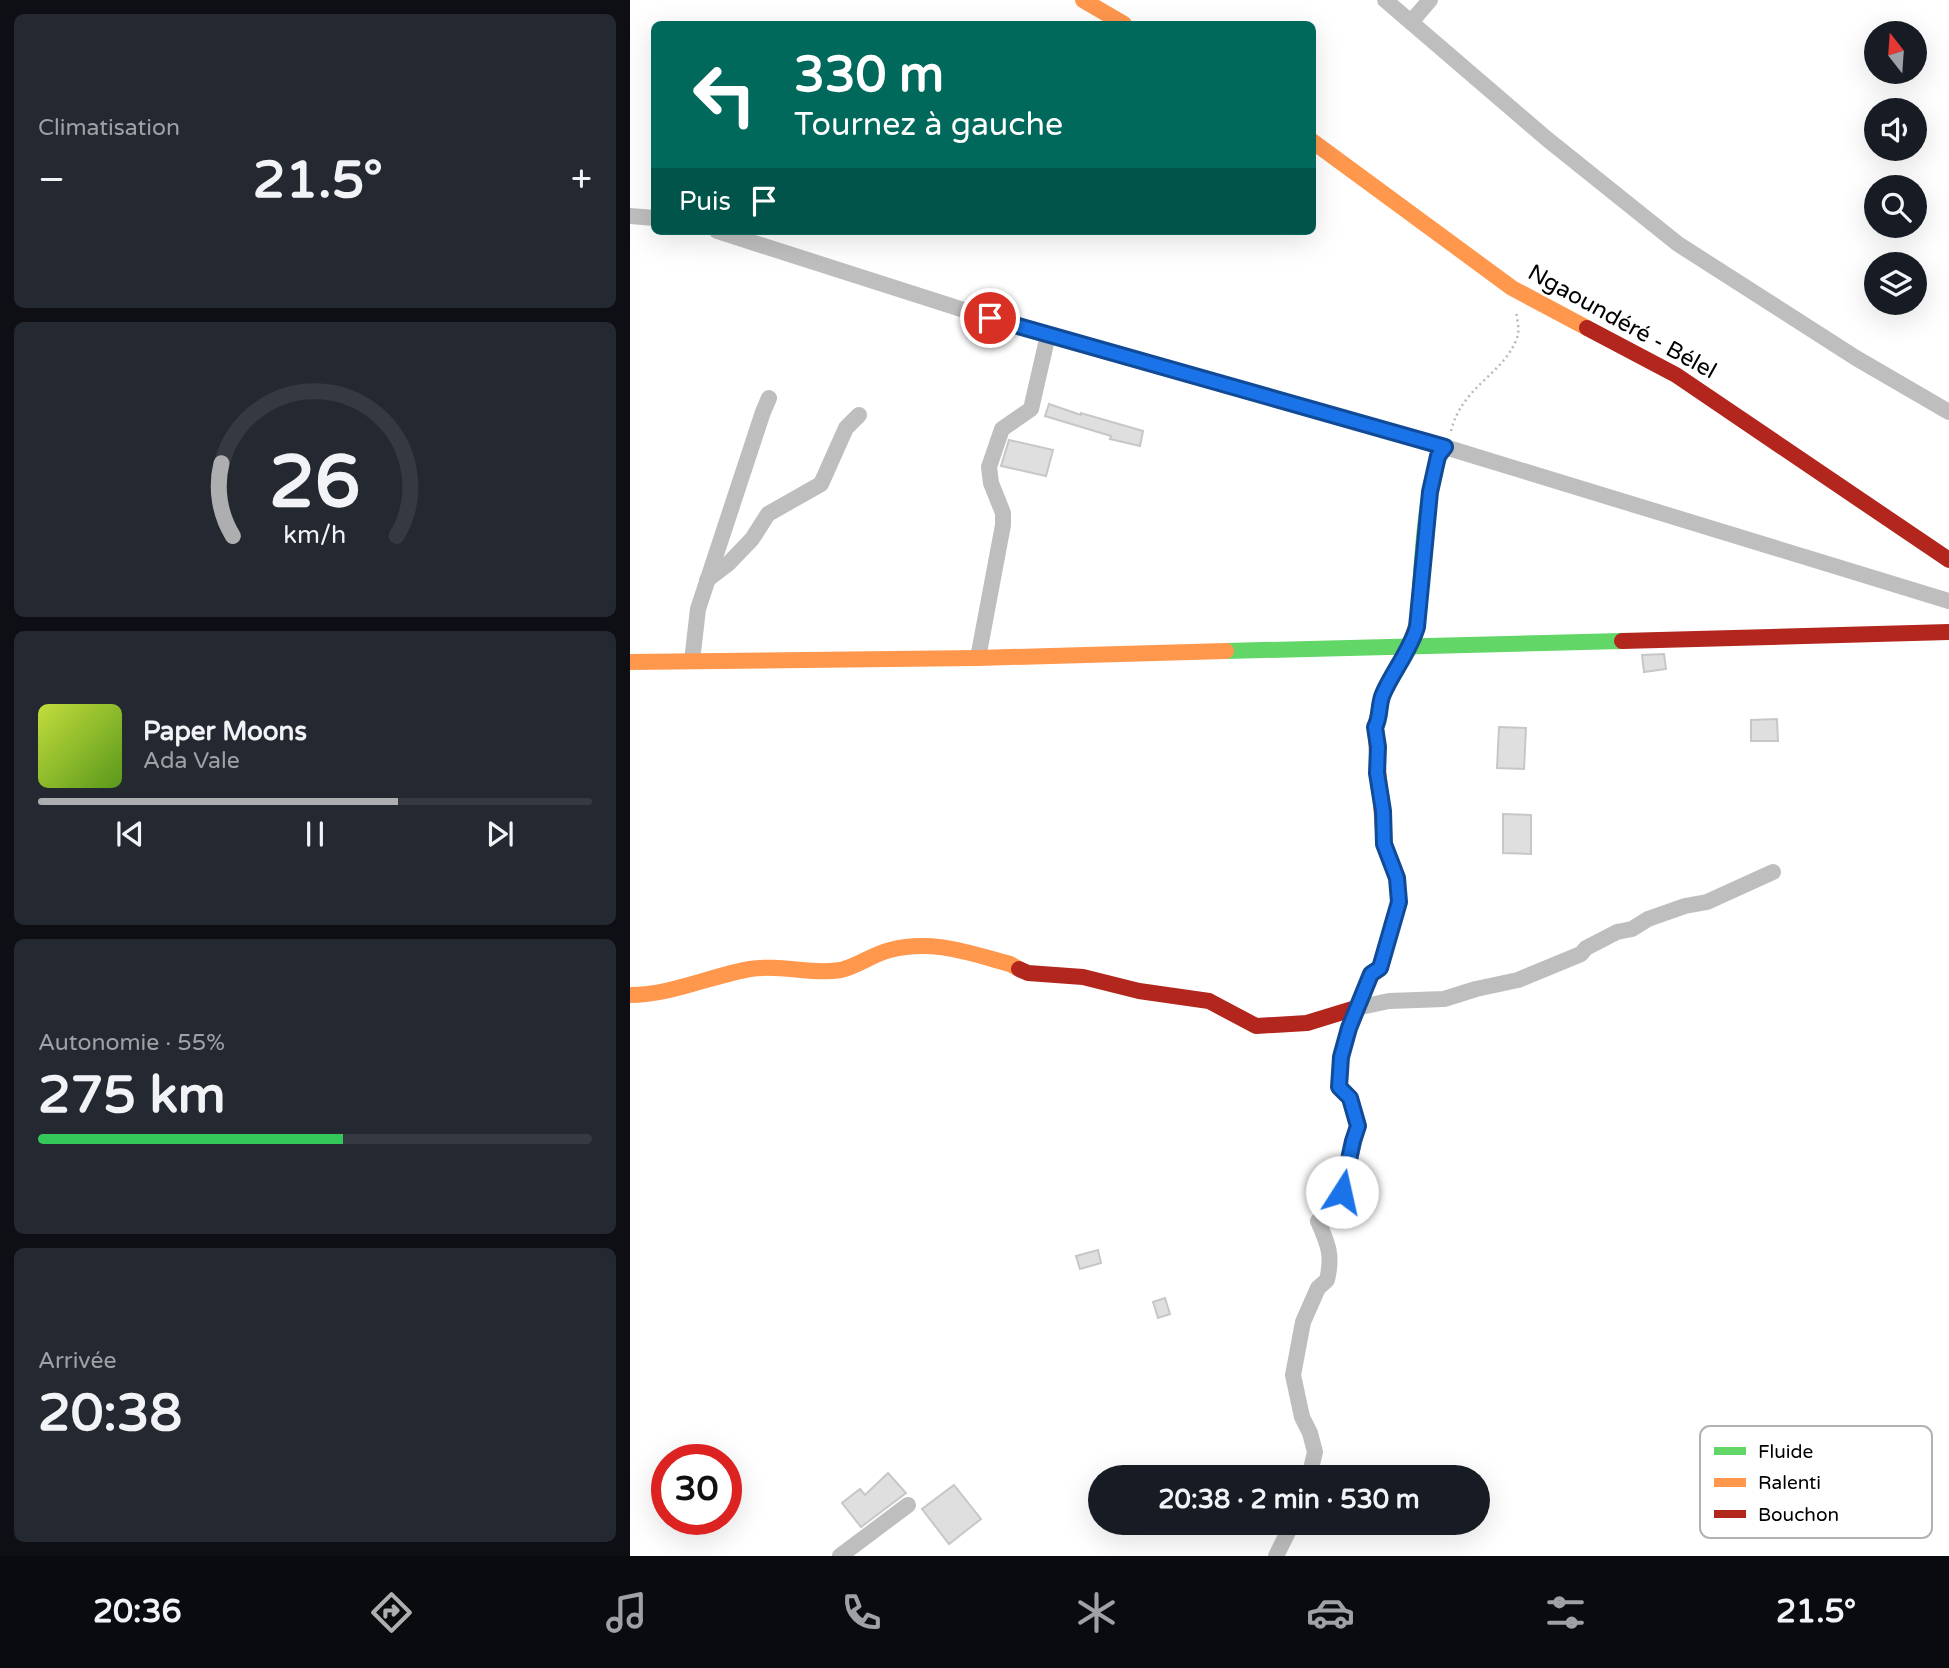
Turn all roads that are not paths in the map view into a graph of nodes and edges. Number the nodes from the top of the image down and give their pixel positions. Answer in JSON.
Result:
{"nodes":[{"id":1,"x":1083,"y":0,"type":"edge"},
{"id":2,"x":1385,"y":0,"type":"edge"},
{"id":3,"x":1430,"y":0,"type":"edge"},
{"id":4,"x":1119,"y":21,"type":"edge"},
{"id":5,"x":1411,"y":22,"type":"junction"},
{"id":6,"x":1316,"y":144,"type":"edge"},
{"id":7,"x":630,"y":216,"type":"edge"},
{"id":8,"x":651,"y":218,"type":"edge"},
{"id":9,"x":731,"y":235,"type":"edge"},
{"id":10,"x":1048,"y":335,"type":"junction"},
{"id":11,"x":769,"y":398,"type":"dead end"},
{"id":12,"x":1949,"y":412,"type":"edge"},
{"id":13,"x":859,"y":415,"type":"dead end"},
{"id":14,"x":1445,"y":447,"type":"junction"},
{"id":15,"x":1949,"y":560,"type":"edge"},
{"id":16,"x":707,"y":580,"type":"junction"},
{"id":17,"x":1949,"y":601,"type":"edge"},
{"id":18,"x":1949,"y":632,"type":"edge"},
{"id":19,"x":1410,"y":646,"type":"junction"},
{"id":20,"x":978,"y":658,"type":"junction"},
{"id":21,"x":630,"y":662,"type":"edge"},
{"id":22,"x":692,"y":662,"type":"junction"},
{"id":23,"x":1773,"y":872,"type":"dead end"},
{"id":24,"x":630,"y":995,"type":"edge"},
{"id":25,"x":1356,"y":1008,"type":"junction"},
{"id":26,"x":1312,"y":1465,"type":"edge"},
{"id":27,"x":908,"y":1505,"type":"dead end"},
{"id":28,"x":1286,"y":1535,"type":"edge"},
{"id":29,"x":840,"y":1556,"type":"edge"},
{"id":30,"x":1276,"y":1556,"type":"edge"}],
"edges":[{"from":1,"to":4,"type":"street"},
{"from":2,"to":5,"type":"street"},
{"from":3,"to":5,"type":"street"},
{"from":5,"to":12,"type":"street"},
{"from":6,"to":15,"type":"street","name":"Ngaoundéré - Bélel"},
{"from":7,"to":8,"type":"street"},
{"from":9,"to":10,"type":"street"},
{"from":10,"to":14,"type":"street"},
{"from":10,"to":20,"type":"street"},
{"from":11,"to":16,"type":"street"},
{"from":13,"to":16,"type":"street"},
{"from":14,"to":17,"type":"street"},
{"from":14,"to":19,"type":"street"},
{"from":16,"to":22,"type":"street"},
{"from":18,"to":19,"type":"street"},
{"from":19,"to":20,"type":"street"},
{"from":19,"to":25,"type":"street"},
{"from":20,"to":22,"type":"street"},
{"from":21,"to":22,"type":"street"},
{"from":23,"to":25,"type":"street"},
{"from":24,"to":25,"type":"street"},
{"from":25,"to":26,"type":"street"},
{"from":27,"to":29,"type":"street"},
{"from":28,"to":30,"type":"street"}]}
